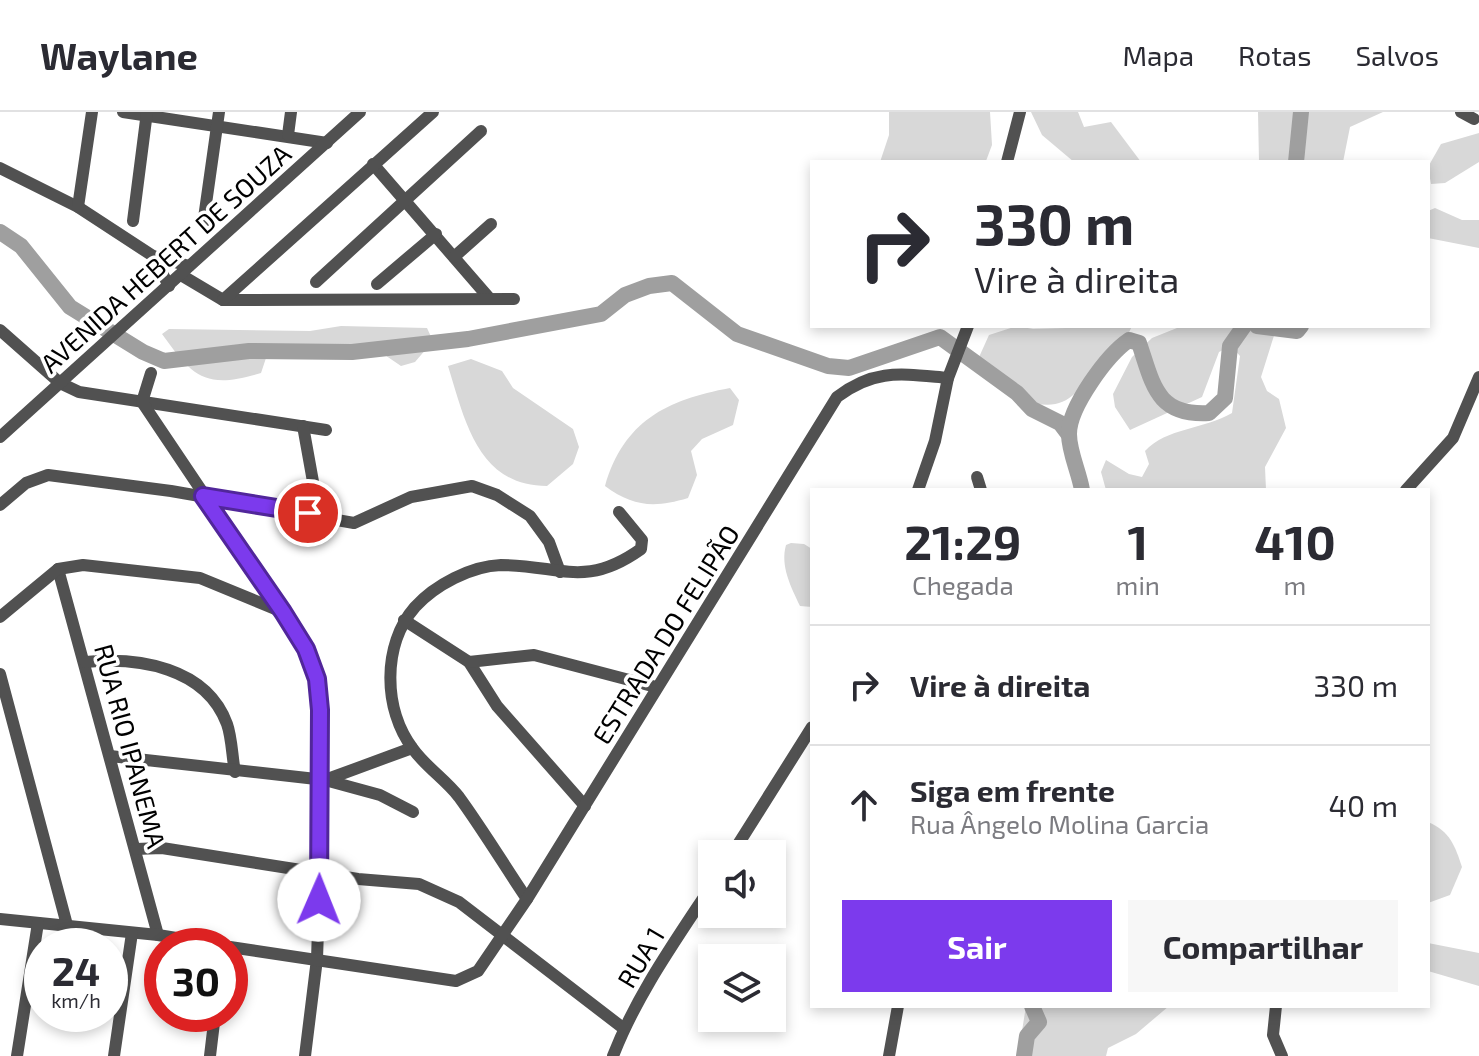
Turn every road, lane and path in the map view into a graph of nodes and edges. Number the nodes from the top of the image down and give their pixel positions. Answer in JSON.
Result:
{"nodes":[{"id":1,"x":92,"y":112,"type":"edge"},
{"id":2,"x":123,"y":112,"type":"edge"},
{"id":3,"x":219,"y":112,"type":"edge"},
{"id":4,"x":291,"y":112,"type":"edge"},
{"id":5,"x":360,"y":112,"type":"edge"},
{"id":6,"x":433,"y":112,"type":"edge"},
{"id":7,"x":1020,"y":112,"type":"edge"},
{"id":8,"x":1461,"y":112,"type":"edge"},
{"id":9,"x":147,"y":114,"type":"edge"},
{"id":10,"x":1474,"y":119,"type":"dead end"},
{"id":11,"x":218,"y":129,"type":"junction"},
{"id":12,"x":481,"y":131,"type":"dead end"},
{"id":13,"x":288,"y":135,"type":"junction"},
{"id":14,"x":327,"y":143,"type":"junction"},
{"id":15,"x":1008,"y":160,"type":"edge"},
{"id":16,"x":373,"y":164,"type":"junction"},
{"id":17,"x":0,"y":168,"type":"edge"},
{"id":18,"x":405,"y":197,"type":"junction"},
{"id":19,"x":78,"y":207,"type":"junction"},
{"id":20,"x":133,"y":221,"type":"dead end"},
{"id":21,"x":491,"y":224,"type":"dead end"},
{"id":22,"x":203,"y":225,"type":"dead end"},
{"id":23,"x":436,"y":234,"type":"junction"},
{"id":24,"x":153,"y":256,"type":"junction"},
{"id":25,"x":454,"y":257,"type":"junction"},
{"id":26,"x":185,"y":270,"type":"junction"},
{"id":27,"x":316,"y":282,"type":"dead end"},
{"id":28,"x":377,"y":284,"type":"dead end"},
{"id":29,"x":169,"y":286,"type":"junction"},
{"id":30,"x":490,"y":299,"type":"junction"},
{"id":31,"x":514,"y":299,"type":"dead end"},
{"id":32,"x":223,"y":300,"type":"junction"},
{"id":33,"x":967,"y":329,"type":"edge"},
{"id":34,"x":0,"y":330,"type":"edge"},
{"id":35,"x":151,"y":373,"type":"dead end"},
{"id":36,"x":949,"y":373,"type":"junction"},
{"id":37,"x":1479,"y":377,"type":"edge"},
{"id":38,"x":60,"y":383,"type":"junction"},
{"id":39,"x":142,"y":402,"type":"junction"},
{"id":40,"x":303,"y":426,"type":"junction"},
{"id":41,"x":326,"y":430,"type":"dead end"},
{"id":42,"x":0,"y":437,"type":"edge"},
{"id":43,"x":919,"y":488,"type":"edge"},
{"id":44,"x":1408,"y":488,"type":"edge"},
{"id":45,"x":203,"y":496,"type":"junction"},
{"id":46,"x":0,"y":505,"type":"edge"},
{"id":47,"x":619,"y":512,"type":"dead end"},
{"id":48,"x":319,"y":515,"type":"junction"},
{"id":49,"x":250,"y":566,"type":"junction"},
{"id":50,"x":58,"y":569,"type":"junction"},
{"id":51,"x":560,"y":572,"type":"junction"},
{"id":52,"x":233,"y":589,"type":"junction"},
{"id":53,"x":283,"y":612,"type":"junction"},
{"id":54,"x":0,"y":617,"type":"edge"},
{"id":55,"x":404,"y":620,"type":"junction"},
{"id":56,"x":86,"y":662,"type":"junction"},
{"id":57,"x":469,"y":662,"type":"junction"},
{"id":58,"x":0,"y":674,"type":"edge"},
{"id":59,"x":656,"y":687,"type":"junction"},
{"id":60,"x":810,"y":730,"type":"edge"},
{"id":61,"x":412,"y":748,"type":"junction"},
{"id":62,"x":110,"y":756,"type":"junction"},
{"id":63,"x":235,"y":772,"type":"junction"},
{"id":64,"x":321,"y":779,"type":"junction"},
{"id":65,"x":585,"y":806,"type":"junction"},
{"id":66,"x":413,"y":812,"type":"dead end"},
{"id":67,"x":741,"y":840,"type":"edge"},
{"id":68,"x":136,"y":849,"type":"junction"},
{"id":69,"x":320,"y":870,"type":"junction"},
{"id":70,"x":527,"y":899,"type":"junction"},
{"id":71,"x":698,"y":907,"type":"edge"},
{"id":72,"x":0,"y":919,"type":"edge"},
{"id":73,"x":38,"y":923,"type":"junction"},
{"id":74,"x":67,"y":925,"type":"junction"},
{"id":75,"x":156,"y":928,"type":"edge"},
{"id":76,"x":132,"y":933,"type":"junction"},
{"id":77,"x":144,"y":934,"type":"edge"},
{"id":78,"x":501,"y":934,"type":"junction"},
{"id":79,"x":248,"y":949,"type":"edge"},
{"id":80,"x":317,"y":959,"type":"junction"},
{"id":81,"x":898,"y":1008,"type":"edge"},
{"id":82,"x":1276,"y":1008,"type":"edge"},
{"id":83,"x":623,"y":1028,"type":"junction"},
{"id":84,"x":213,"y":1032,"type":"edge"},
{"id":85,"x":17,"y":1056,"type":"edge"},
{"id":86,"x":114,"y":1056,"type":"edge"},
{"id":87,"x":210,"y":1056,"type":"edge"},
{"id":88,"x":306,"y":1056,"type":"edge"},
{"id":89,"x":613,"y":1056,"type":"edge"},
{"id":90,"x":889,"y":1056,"type":"edge"},
{"id":91,"x":1282,"y":1056,"type":"edge"}],
"edges":[{"from":1,"to":19,"type":"street"},
{"from":2,"to":9,"type":"street"},
{"from":3,"to":11,"type":"street"},
{"from":4,"to":13,"type":"street"},
{"from":5,"to":14,"type":"street","name":"AVENIDA HEBERT DE SOUZA"},
{"from":6,"to":16,"type":"street"},
{"from":7,"to":15,"type":"street"},
{"from":8,"to":10,"type":"street"},
{"from":9,"to":11,"type":"street"},
{"from":9,"to":20,"type":"street"},
{"from":11,"to":13,"type":"street"},
{"from":11,"to":22,"type":"street"},
{"from":12,"to":18,"type":"street"},
{"from":13,"to":14,"type":"street"},
{"from":14,"to":26,"type":"street","name":"AVENIDA HEBERT DE SOUZA"},
{"from":16,"to":18,"type":"street"},
{"from":16,"to":32,"type":"street"},
{"from":17,"to":19,"type":"street"},
{"from":18,"to":23,"type":"street"},
{"from":18,"to":27,"type":"street"},
{"from":19,"to":24,"type":"street"},
{"from":21,"to":25,"type":"street"},
{"from":23,"to":25,"type":"street"},
{"from":23,"to":28,"type":"street"},
{"from":24,"to":26,"type":"street"},
{"from":24,"to":29,"type":"street"},
{"from":25,"to":30,"type":"street"},
{"from":26,"to":29,"type":"street","name":"AVENIDA HEBERT DE SOUZA"},
{"from":26,"to":32,"type":"street"},
{"from":29,"to":38,"type":"street","name":"AVENIDA HEBERT DE SOUZA"},
{"from":30,"to":31,"type":"street"},
{"from":30,"to":32,"type":"street"},
{"from":33,"to":36,"type":"street"},
{"from":34,"to":38,"type":"street"},
{"from":35,"to":39,"type":"street"},
{"from":36,"to":43,"type":"street"},
{"from":36,"to":59,"type":"street","name":"ESTRADA DO FELIPÃO"},
{"from":37,"to":44,"type":"street"},
{"from":38,"to":39,"type":"street"},
{"from":38,"to":42,"type":"street","name":"AVENIDA HEBERT DE SOUZA"},
{"from":39,"to":40,"type":"street"},
{"from":39,"to":45,"type":"street"},
{"from":40,"to":41,"type":"street"},
{"from":40,"to":48,"type":"street"},
{"from":45,"to":46,"type":"street"},
{"from":45,"to":48,"type":"street"},
{"from":45,"to":49,"type":"street"},
{"from":47,"to":51,"type":"street"},
{"from":48,"to":51,"type":"street"},
{"from":49,"to":52,"type":"street"},
{"from":49,"to":53,"type":"street"},
{"from":50,"to":52,"type":"street"},
{"from":50,"to":54,"type":"street"},
{"from":50,"to":56,"type":"street","name":"RUA RIO IPANEMA"},
{"from":51,"to":55,"type":"street"},
{"from":52,"to":53,"type":"street"},
{"from":53,"to":64,"type":"street"},
{"from":55,"to":57,"type":"street"},
{"from":55,"to":61,"type":"street"},
{"from":56,"to":62,"type":"street","name":"RUA RIO IPANEMA"},
{"from":56,"to":63,"type":"street"},
{"from":57,"to":59,"type":"street"},
{"from":57,"to":65,"type":"street"},
{"from":58,"to":74,"type":"street"},
{"from":59,"to":65,"type":"street","name":"ESTRADA DO FELIPÃO"},
{"from":60,"to":67,"type":"street"},
{"from":61,"to":64,"type":"street"},
{"from":61,"to":70,"type":"street"},
{"from":62,"to":63,"type":"street"},
{"from":62,"to":68,"type":"street","name":"RUA RIO IPANEMA"},
{"from":63,"to":64,"type":"street"},
{"from":64,"to":66,"type":"street"},
{"from":64,"to":69,"type":"street"},
{"from":65,"to":70,"type":"street","name":"ESTRADA DO FELIPÃO"},
{"from":68,"to":69,"type":"street"},
{"from":68,"to":75,"type":"street","name":"RUA RIO IPANEMA"},
{"from":69,"to":78,"type":"street"},
{"from":69,"to":80,"type":"street"},
{"from":70,"to":78,"type":"street","name":"ESTRADA DO FELIPÃO"},
{"from":71,"to":83,"type":"street","name":"RUA 1"},
{"from":72,"to":73,"type":"street"},
{"from":73,"to":74,"type":"street"},
{"from":73,"to":85,"type":"street"},
{"from":74,"to":76,"type":"street"},
{"from":76,"to":77,"type":"street"},
{"from":76,"to":86,"type":"street"},
{"from":78,"to":80,"type":"street","name":"ESTRADA DO FELIPÃO"},
{"from":78,"to":83,"type":"street"},
{"from":79,"to":80,"type":"street"},
{"from":80,"to":88,"type":"street"},
{"from":81,"to":90,"type":"street"},
{"from":82,"to":91,"type":"street"},
{"from":83,"to":89,"type":"street","name":"RUA 1"},
{"from":84,"to":87,"type":"street"}]}
